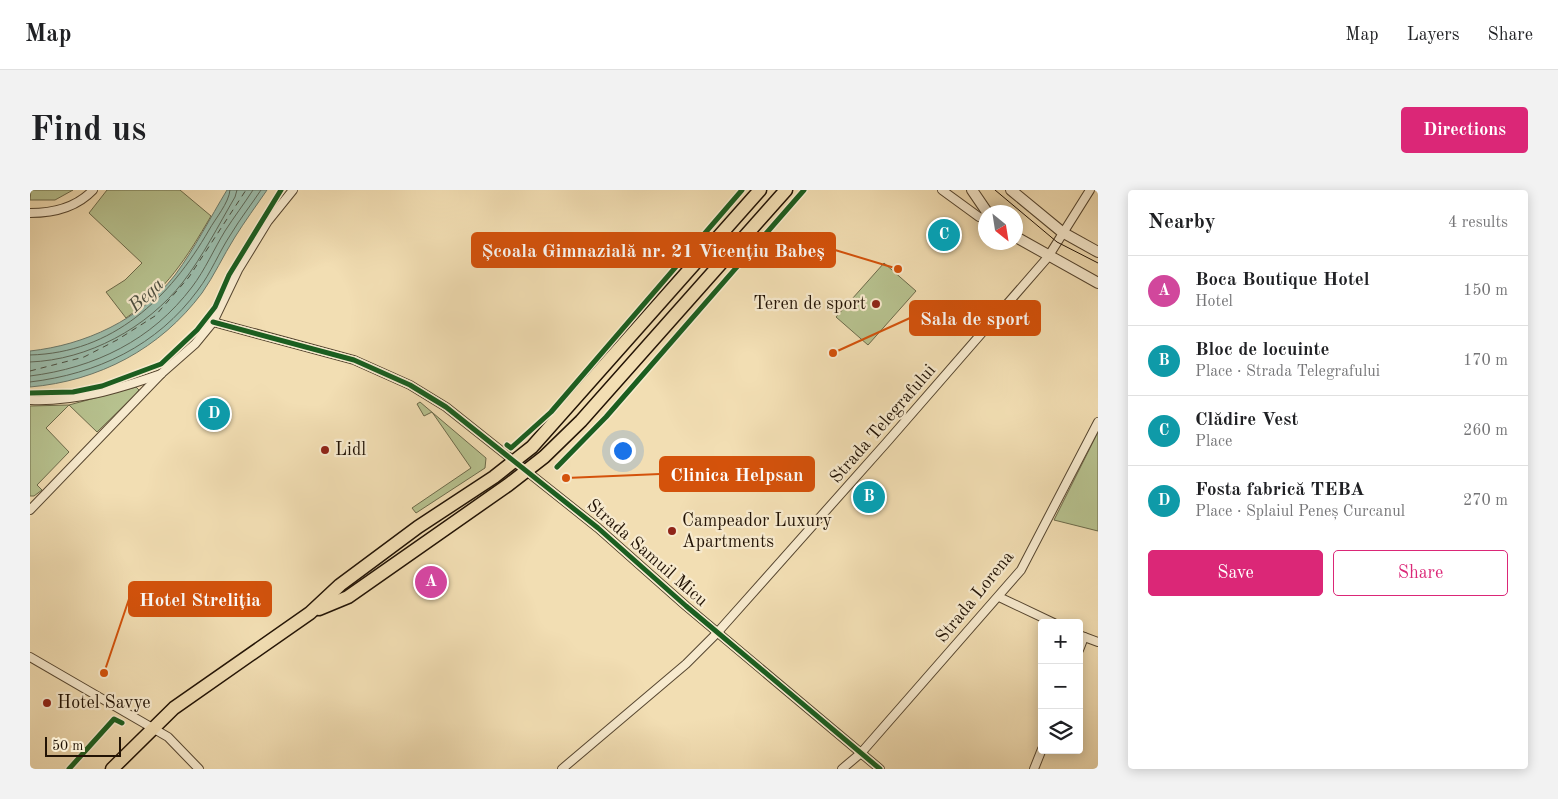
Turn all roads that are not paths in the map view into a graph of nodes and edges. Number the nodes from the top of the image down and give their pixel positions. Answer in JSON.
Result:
{"nodes":[{"id":1,"x":93,"y":190,"type":"edge"},
{"id":2,"x":293,"y":190,"type":"edge"},
{"id":3,"x":760,"y":190,"type":"edge"},
{"id":4,"x":786,"y":190,"type":"edge"},
{"id":5,"x":942,"y":190,"type":"edge"},
{"id":6,"x":972,"y":190,"type":"edge"},
{"id":7,"x":1011,"y":190,"type":"edge"},
{"id":8,"x":1090,"y":190,"type":"edge"},
{"id":9,"x":982,"y":205,"type":"edge"},
{"id":10,"x":30,"y":213,"type":"edge"},
{"id":11,"x":978,"y":215,"type":"edge"},
{"id":12,"x":1063,"y":233,"type":"junction"},
{"id":13,"x":1023,"y":241,"type":"edge"},
{"id":14,"x":1098,"y":252,"type":"edge"},
{"id":15,"x":1048,"y":257,"type":"junction"},
{"id":16,"x":1098,"y":283,"type":"edge"},
{"id":17,"x":212,"y":322,"type":"junction"},
{"id":18,"x":162,"y":373,"type":"junction"},
{"id":19,"x":30,"y":400,"type":"edge"},
{"id":20,"x":1098,"y":422,"type":"edge"},
{"id":21,"x":513,"y":462,"type":"junction"},
{"id":22,"x":527,"y":471,"type":"junction"},
{"id":23,"x":30,"y":510,"type":"edge"},
{"id":24,"x":999,"y":597,"type":"junction"},
{"id":25,"x":310,"y":613,"type":"junction"},
{"id":26,"x":1046,"y":619,"type":"edge"},
{"id":27,"x":717,"y":632,"type":"junction"},
{"id":28,"x":1083,"y":636,"type":"edge"},
{"id":29,"x":1098,"y":642,"type":"edge"},
{"id":30,"x":30,"y":657,"type":"edge"},
{"id":31,"x":151,"y":728,"type":"junction"},
{"id":32,"x":861,"y":753,"type":"junction"},
{"id":33,"x":1040,"y":754,"type":"edge"},
{"id":34,"x":112,"y":769,"type":"edge"},
{"id":35,"x":199,"y":769,"type":"edge"},
{"id":36,"x":562,"y":769,"type":"edge"},
{"id":37,"x":842,"y":769,"type":"edge"},
{"id":38,"x":880,"y":769,"type":"edge"},
{"id":39,"x":1034,"y":769,"type":"edge"}],
"edges":[{"from":1,"to":10,"type":"street"},
{"from":2,"to":17,"type":"street"},
{"from":3,"to":21,"type":"main road"},
{"from":4,"to":22,"type":"main road"},
{"from":5,"to":11,"type":"street"},
{"from":6,"to":9,"type":"street"},
{"from":7,"to":12,"type":"street"},
{"from":8,"to":12,"type":"street","name":"Strada Telegrafului"},
{"from":12,"to":14,"type":"street"},
{"from":12,"to":15,"type":"street","name":"Strada Telegrafului"},
{"from":13,"to":15,"type":"street"},
{"from":15,"to":16,"type":"street"},
{"from":15,"to":27,"type":"street","name":"Strada Telegrafului"},
{"from":17,"to":18,"type":"street"},
{"from":17,"to":21,"type":"street","name":"Strada Samuil Micu"},
{"from":18,"to":19,"type":"street"},
{"from":18,"to":23,"type":"street"},
{"from":20,"to":24,"type":"street","name":"Strada Lorena"},
{"from":21,"to":22,"type":"street","name":"Strada Samuil Micu"},
{"from":21,"to":25,"type":"main road"},
{"from":22,"to":25,"type":"main road"},
{"from":22,"to":27,"type":"street","name":"Strada Samuil Micu"},
{"from":24,"to":26,"type":"street"},
{"from":24,"to":32,"type":"street","name":"Strada Lorena"},
{"from":25,"to":31,"type":"main road"},
{"from":27,"to":32,"type":"street","name":"Strada Samuil Micu"},
{"from":27,"to":36,"type":"street","name":"Strada Telegrafului"},
{"from":28,"to":29,"type":"street"},
{"from":30,"to":31,"type":"street"},
{"from":31,"to":34,"type":"main road"},
{"from":31,"to":35,"type":"street"},
{"from":32,"to":37,"type":"street","name":"Strada Lorena"},
{"from":32,"to":38,"type":"street","name":"Strada Samuil Micu"},
{"from":33,"to":39,"type":"street"}]}
